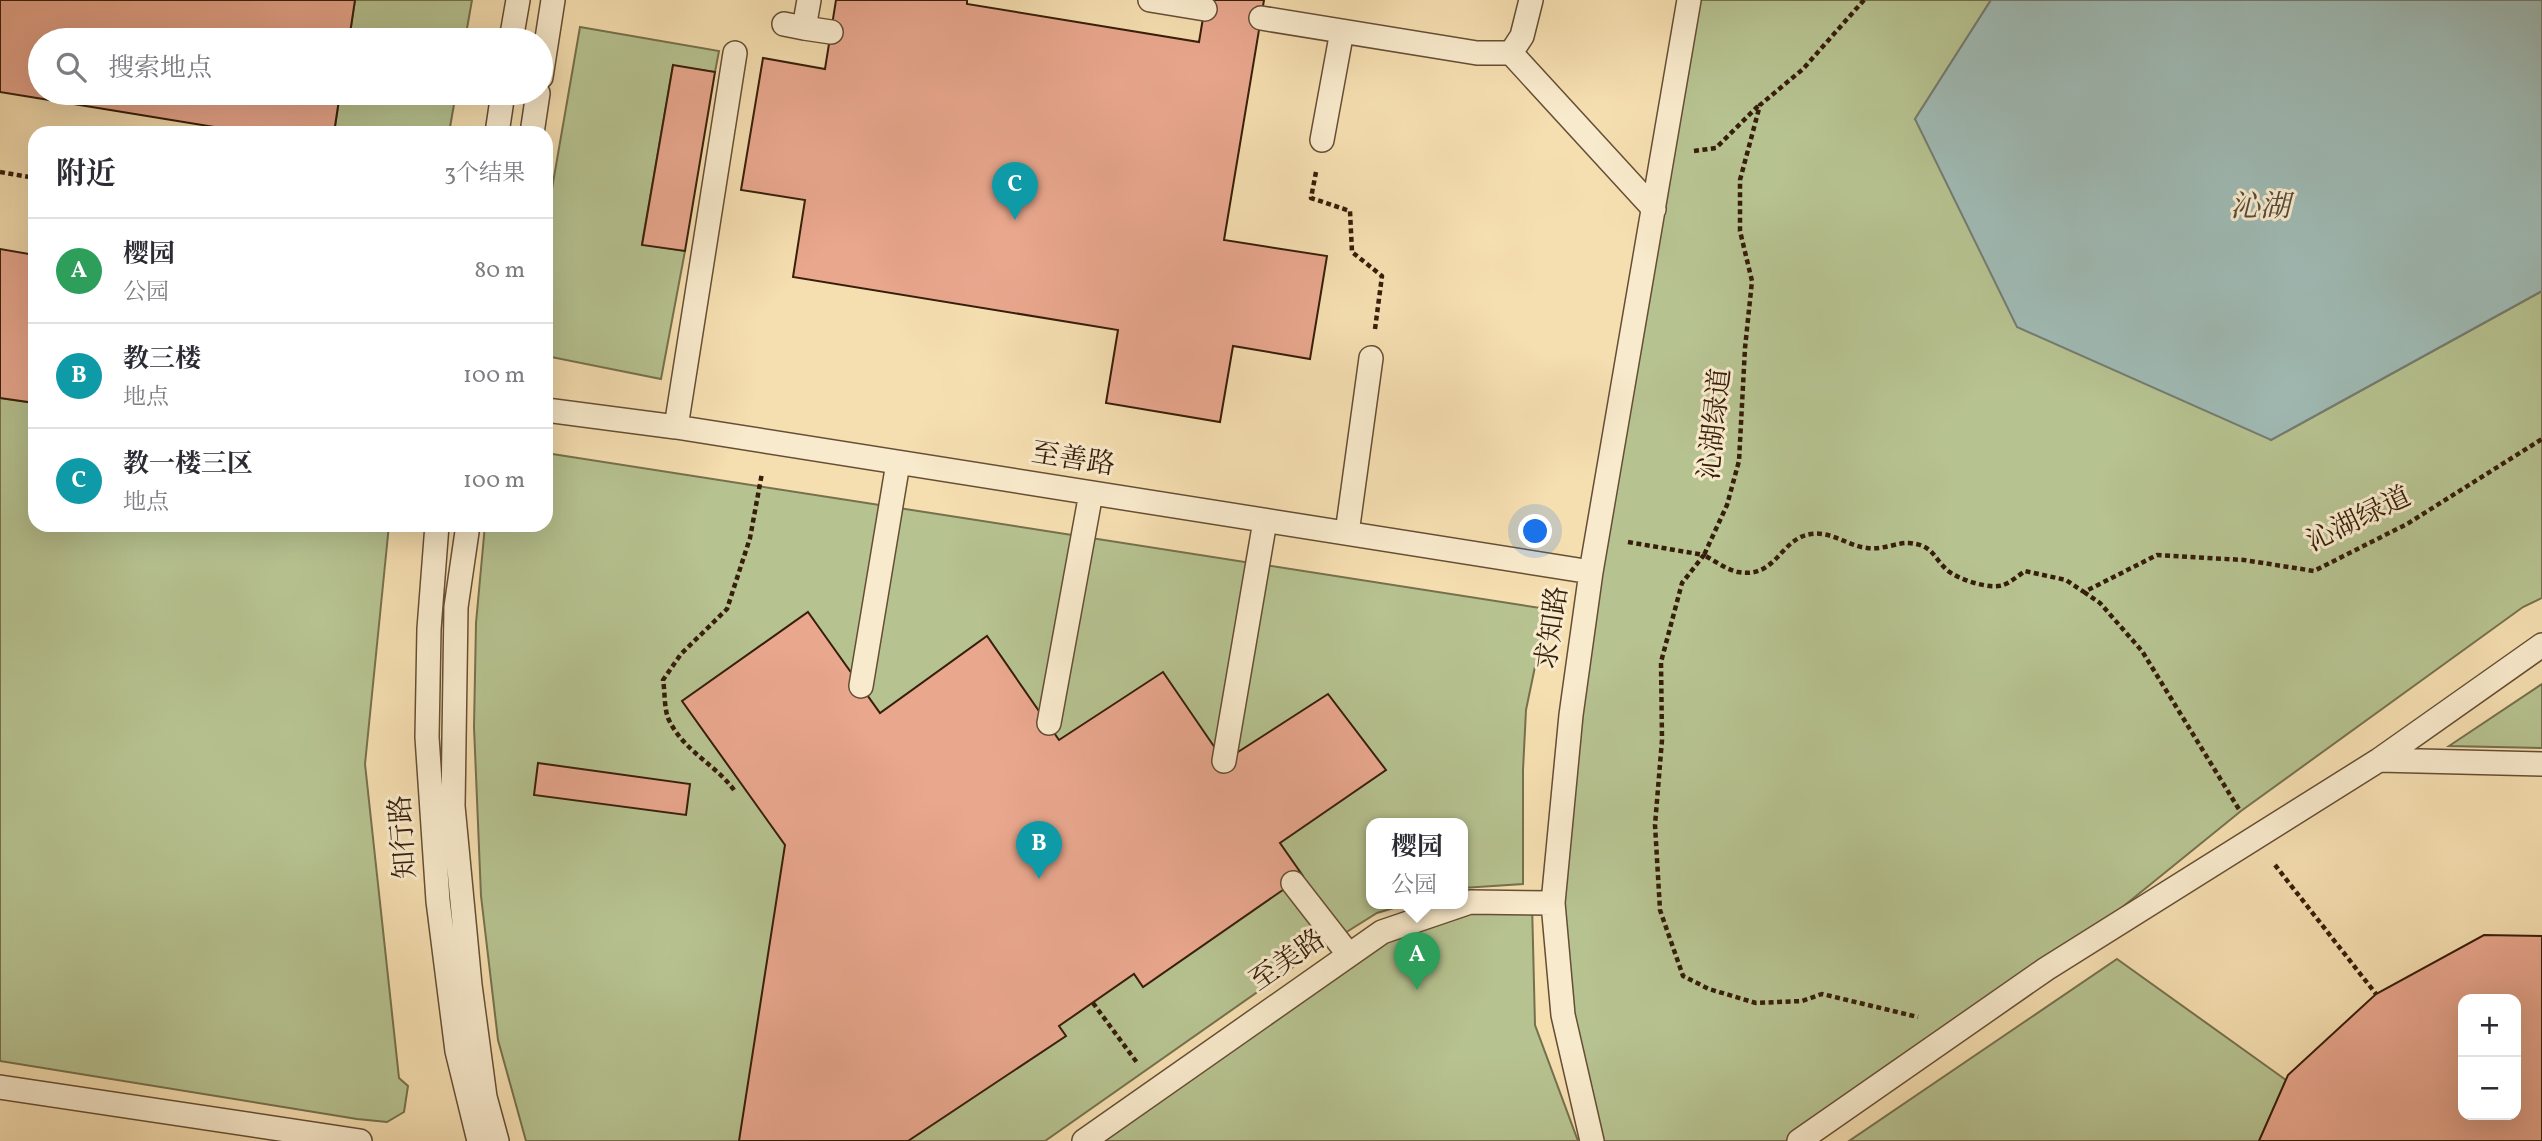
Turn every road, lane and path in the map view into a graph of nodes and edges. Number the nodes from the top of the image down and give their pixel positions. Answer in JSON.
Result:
{"nodes":[{"id":1,"x":518,"y":0,"type":"edge"},
{"id":2,"x":553,"y":0,"type":"edge"},
{"id":3,"x":809,"y":0,"type":"edge"},
{"id":4,"x":1150,"y":0,"type":"edge"},
{"id":5,"x":1531,"y":0,"type":"edge"},
{"id":6,"x":1689,"y":0,"type":"edge"},
{"id":7,"x":1864,"y":0,"type":"edge"},
{"id":8,"x":1205,"y":9,"type":"dead end"},
{"id":9,"x":1261,"y":18,"type":"dead end"},
{"id":10,"x":513,"y":28,"type":"edge"},
{"id":11,"x":549,"y":28,"type":"edge"},
{"id":12,"x":1342,"y":31,"type":"junction"},
{"id":13,"x":831,"y":32,"type":"dead end"},
{"id":14,"x":735,"y":54,"type":"dead end"},
{"id":15,"x":1511,"y":54,"type":"junction"},
{"id":16,"x":501,"y":105,"type":"edge"},
{"id":17,"x":536,"y":105,"type":"edge"},
{"id":18,"x":1760,"y":105,"type":"junction"},
{"id":19,"x":498,"y":126,"type":"edge"},
{"id":20,"x":533,"y":126,"type":"edge"},
{"id":21,"x":1322,"y":140,"type":"joint"},
{"id":22,"x":1662,"y":157,"type":"junction"},
{"id":23,"x":0,"y":172,"type":"edge"},
{"id":24,"x":28,"y":177,"type":"edge"},
{"id":25,"x":1654,"y":209,"type":"junction"},
{"id":26,"x":1371,"y":358,"type":"joint"},
{"id":27,"x":553,"y":411,"type":"edge"},
{"id":28,"x":676,"y":427,"type":"junction"},
{"id":29,"x":2542,"y":439,"type":"edge"},
{"id":30,"x":768,"y":442,"type":"junction"},
{"id":31,"x":898,"y":463,"type":"junction"},
{"id":32,"x":1091,"y":493,"type":"junction"},
{"id":33,"x":1265,"y":521,"type":"junction"},
{"id":34,"x":436,"y":532,"type":"edge"},
{"id":35,"x":467,"y":532,"type":"edge"},
{"id":36,"x":1347,"y":533,"type":"junction"},
{"id":37,"x":1597,"y":537,"type":"junction"},
{"id":38,"x":1704,"y":555,"type":"junction"},
{"id":39,"x":1591,"y":572,"type":"junction"},
{"id":40,"x":2084,"y":592,"type":"junction"},
{"id":41,"x":2542,"y":645,"type":"edge"},
{"id":42,"x":861,"y":686,"type":"dead end"},
{"id":43,"x":1049,"y":723,"type":"dead end"},
{"id":44,"x":2379,"y":760,"type":"junction"},
{"id":45,"x":1224,"y":761,"type":"dead end"},
{"id":46,"x":2542,"y":764,"type":"edge"},
{"id":47,"x":734,"y":790,"type":"dead end"},
{"id":48,"x":2256,"y":837,"type":"junction"},
{"id":49,"x":1293,"y":883,"type":"dead end"},
{"id":50,"x":1468,"y":903,"type":"edge"},
{"id":51,"x":1553,"y":903,"type":"junction"},
{"id":52,"x":1449,"y":909,"type":"edge"},
{"id":53,"x":1349,"y":955,"type":"junction"},
{"id":54,"x":2376,"y":993,"type":"dead end"},
{"id":55,"x":1093,"y":1003,"type":"dead end"},
{"id":56,"x":1958,"y":1029,"type":"junction"},
{"id":57,"x":0,"y":1087,"type":"edge"},
{"id":58,"x":1157,"y":1090,"type":"junction"},
{"id":59,"x":296,"y":1137,"type":"edge"},
{"id":60,"x":360,"y":1141,"type":"edge"},
{"id":61,"x":479,"y":1141,"type":"edge"},
{"id":62,"x":498,"y":1141,"type":"edge"},
{"id":63,"x":1084,"y":1141,"type":"edge"},
{"id":64,"x":1592,"y":1141,"type":"edge"},
{"id":65,"x":1799,"y":1141,"type":"edge"}],
"edges":[{"from":1,"to":10,"type":"lane"},
{"from":2,"to":11,"type":"lane"},
{"from":3,"to":13,"type":"lane"},
{"from":4,"to":8,"type":"lane"},
{"from":5,"to":15,"type":"lane"},
{"from":6,"to":22,"type":"lane","name":"求知路"},
{"from":7,"to":18,"type":"path"},
{"from":9,"to":12,"type":"lane"},
{"from":12,"to":15,"type":"lane"},
{"from":12,"to":21,"type":"lane"},
{"from":14,"to":28,"type":"lane"},
{"from":15,"to":25,"type":"lane"},
{"from":16,"to":19,"type":"lane"},
{"from":17,"to":20,"type":"lane"},
{"from":18,"to":22,"type":"path"},
{"from":18,"to":38,"type":"path","name":"沁湖绿道"},
{"from":21,"to":26,"type":"path"},
{"from":22,"to":25,"type":"lane","name":"求知路"},
{"from":23,"to":24,"type":"path"},
{"from":25,"to":37,"type":"lane","name":"求知路"},
{"from":26,"to":36,"type":"lane"},
{"from":27,"to":28,"type":"lane","name":"至善路"},
{"from":28,"to":30,"type":"lane","name":"至善路"},
{"from":29,"to":40,"type":"path","name":"沁湖绿道"},
{"from":30,"to":31,"type":"lane","name":"至善路"},
{"from":30,"to":47,"type":"path"},
{"from":31,"to":32,"type":"lane","name":"至善路"},
{"from":31,"to":42,"type":"lane"},
{"from":32,"to":33,"type":"lane","name":"至善路"},
{"from":32,"to":43,"type":"lane"},
{"from":33,"to":36,"type":"lane","name":"至善路"},
{"from":33,"to":45,"type":"lane"},
{"from":34,"to":61,"type":"lane","name":"知行路"},
{"from":35,"to":62,"type":"lane","name":"知行路"},
{"from":36,"to":39,"type":"lane","name":"至善路"},
{"from":37,"to":38,"type":"path"},
{"from":37,"to":39,"type":"lane","name":"求知路"},
{"from":38,"to":40,"type":"path"},
{"from":38,"to":56,"type":"path","name":"沁湖绿道"},
{"from":39,"to":51,"type":"lane","name":"求知路"},
{"from":40,"to":48,"type":"path"},
{"from":41,"to":44,"type":"lane"},
{"from":44,"to":46,"type":"lane"},
{"from":44,"to":48,"type":"lane"},
{"from":48,"to":54,"type":"path"},
{"from":48,"to":56,"type":"lane"},
{"from":49,"to":53,"type":"lane"},
{"from":50,"to":51,"type":"lane","name":"至美路"},
{"from":51,"to":64,"type":"lane","name":"求知路"},
{"from":52,"to":53,"type":"lane","name":"至美路"},
{"from":53,"to":58,"type":"lane","name":"至美路"},
{"from":55,"to":58,"type":"path"},
{"from":56,"to":65,"type":"lane"},
{"from":57,"to":59,"type":"lane"},
{"from":58,"to":63,"type":"lane","name":"至美路"},
{"from":59,"to":60,"type":"lane"}]}
